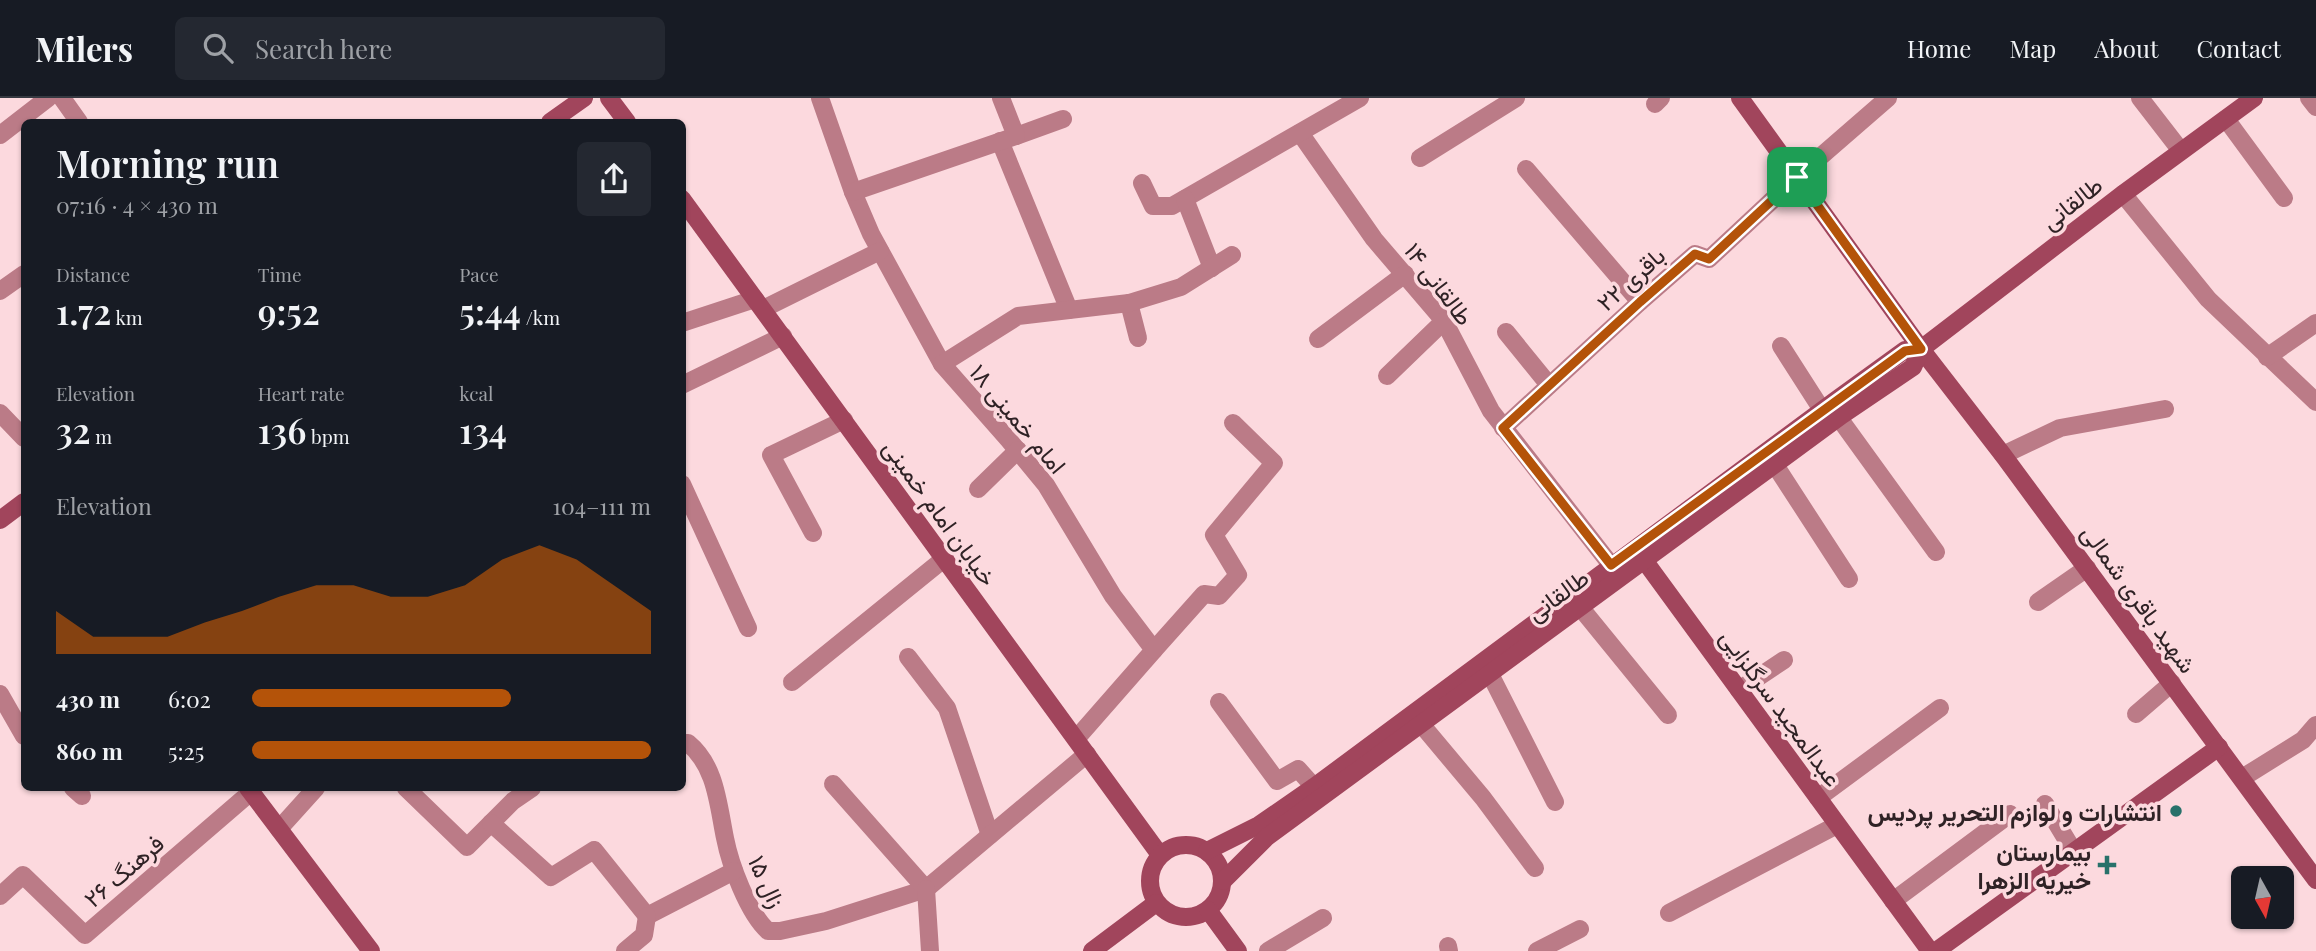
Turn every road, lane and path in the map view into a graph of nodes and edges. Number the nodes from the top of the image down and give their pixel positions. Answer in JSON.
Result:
{"nodes":[{"id":1,"x":48,"y":98,"type":"edge"},
{"id":2,"x":62,"y":98,"type":"edge"},
{"id":3,"x":584,"y":98,"type":"edge"},
{"id":4,"x":609,"y":98,"type":"edge"},
{"id":5,"x":820,"y":98,"type":"edge"},
{"id":6,"x":1001,"y":98,"type":"edge"},
{"id":7,"x":1360,"y":98,"type":"edge"},
{"id":8,"x":1516,"y":98,"type":"edge"},
{"id":9,"x":1740,"y":98,"type":"edge"},
{"id":10,"x":1888,"y":98,"type":"edge"},
{"id":11,"x":2140,"y":98,"type":"edge"},
{"id":12,"x":2254,"y":98,"type":"edge"},
{"id":13,"x":2309,"y":98,"type":"edge"},
{"id":14,"x":2316,"y":107,"type":"edge"},
{"id":15,"x":77,"y":119,"type":"edge"},
{"id":16,"x":554,"y":119,"type":"edge"},
{"id":17,"x":625,"y":119,"type":"edge"},
{"id":18,"x":2226,"y":119,"type":"junction"},
{"id":19,"x":1063,"y":120,"type":"dead end"},
{"id":20,"x":1300,"y":133,"type":"junction"},
{"id":21,"x":0,"y":135,"type":"edge"},
{"id":22,"x":1008,"y":139,"type":"junction"},
{"id":23,"x":2181,"y":151,"type":"junction"},
{"id":24,"x":1420,"y":158,"type":"dead end"},
{"id":25,"x":1526,"y":169,"type":"dead end"},
{"id":26,"x":1797,"y":177,"type":"junction"},
{"id":27,"x":1142,"y":183,"type":"dead end"},
{"id":28,"x":853,"y":192,"type":"junction"},
{"id":29,"x":2123,"y":194,"type":"junction"},
{"id":30,"x":2284,"y":198,"type":"dead end"},
{"id":31,"x":1185,"y":199,"type":"junction"},
{"id":32,"x":686,"y":204,"type":"edge"},
{"id":33,"x":880,"y":251,"type":"junction"},
{"id":34,"x":1232,"y":255,"type":"dead end"},
{"id":35,"x":1212,"y":268,"type":"junction"},
{"id":36,"x":1405,"y":274,"type":"junction"},
{"id":37,"x":21,"y":276,"type":"edge"},
{"id":38,"x":0,"y":291,"type":"edge"},
{"id":39,"x":1640,"y":302,"type":"junction"},
{"id":40,"x":1129,"y":303,"type":"junction"},
{"id":41,"x":759,"y":304,"type":"junction"},
{"id":42,"x":1069,"y":310,"type":"junction"},
{"id":43,"x":1444,"y":321,"type":"junction"},
{"id":44,"x":686,"y":323,"type":"edge"},
{"id":45,"x":2316,"y":323,"type":"edge"},
{"id":46,"x":1506,"y":332,"type":"dead end"},
{"id":47,"x":783,"y":336,"type":"junction"},
{"id":48,"x":1138,"y":338,"type":"dead end"},
{"id":49,"x":1318,"y":339,"type":"dead end"},
{"id":50,"x":1781,"y":346,"type":"dead end"},
{"id":51,"x":1921,"y":349,"type":"junction"},
{"id":52,"x":2267,"y":357,"type":"junction"},
{"id":53,"x":942,"y":364,"type":"junction"},
{"id":54,"x":1387,"y":376,"type":"dead end"},
{"id":55,"x":686,"y":383,"type":"edge"},
{"id":56,"x":1549,"y":385,"type":"junction"},
{"id":57,"x":2316,"y":402,"type":"edge"},
{"id":58,"x":2165,"y":409,"type":"dead end"},
{"id":59,"x":1822,"y":410,"type":"junction"},
{"id":60,"x":0,"y":413,"type":"edge"},
{"id":61,"x":1839,"y":418,"type":"junction"},
{"id":62,"x":844,"y":420,"type":"junction"},
{"id":63,"x":1233,"y":423,"type":"dead end"},
{"id":64,"x":1503,"y":428,"type":"junction"},
{"id":65,"x":21,"y":435,"type":"edge"},
{"id":66,"x":1018,"y":450,"type":"junction"},
{"id":67,"x":2003,"y":454,"type":"junction"},
{"id":68,"x":1774,"y":465,"type":"junction"},
{"id":69,"x":978,"y":489,"type":"dead end"},
{"id":70,"x":686,"y":491,"type":"edge"},
{"id":71,"x":21,"y":504,"type":"edge"},
{"id":72,"x":0,"y":520,"type":"edge"},
{"id":73,"x":813,"y":533,"type":"dead end"},
{"id":74,"x":1936,"y":552,"type":"dead end"},
{"id":75,"x":944,"y":558,"type":"junction"},
{"id":76,"x":1644,"y":560,"type":"junction"},
{"id":77,"x":1611,"y":565,"type":"junction"},
{"id":78,"x":2087,"y":568,"type":"junction"},
{"id":79,"x":1849,"y":579,"type":"dead end"},
{"id":80,"x":2038,"y":602,"type":"dead end"},
{"id":81,"x":1580,"y":607,"type":"junction"},
{"id":82,"x":748,"y":628,"type":"dead end"},
{"id":83,"x":1154,"y":650,"type":"junction"},
{"id":84,"x":908,"y":657,"type":"dead end"},
{"id":85,"x":1784,"y":660,"type":"dead end"},
{"id":86,"x":1490,"y":674,"type":"junction"},
{"id":87,"x":792,"y":682,"type":"dead end"},
{"id":88,"x":2172,"y":683,"type":"junction"},
{"id":89,"x":1739,"y":690,"type":"junction"},
{"id":90,"x":0,"y":694,"type":"edge"},
{"id":91,"x":1219,"y":702,"type":"dead end"},
{"id":92,"x":1940,"y":708,"type":"dead end"},
{"id":93,"x":2136,"y":714,"type":"dead end"},
{"id":94,"x":1668,"y":715,"type":"dead end"},
{"id":95,"x":1421,"y":724,"type":"junction"},
{"id":96,"x":2316,"y":725,"type":"edge"},
{"id":97,"x":21,"y":731,"type":"edge"},
{"id":98,"x":686,"y":743,"type":"edge"},
{"id":99,"x":1082,"y":747,"type":"junction"},
{"id":100,"x":2219,"y":747,"type":"junction"},
{"id":101,"x":2242,"y":778,"type":"junction"},
{"id":102,"x":833,"y":784,"type":"dead end"},
{"id":103,"x":1314,"y":787,"type":"junction"},
{"id":104,"x":248,"y":791,"type":"edge"},
{"id":105,"x":250,"y":791,"type":"edge"},
{"id":106,"x":313,"y":791,"type":"edge"},
{"id":107,"x":409,"y":791,"type":"edge"},
{"id":108,"x":528,"y":791,"type":"edge"},
{"id":109,"x":1818,"y":798,"type":"junction"},
{"id":110,"x":1555,"y":802,"type":"dead end"},
{"id":111,"x":2046,"y":804,"type":"dead end"},
{"id":112,"x":2010,"y":814,"type":"dead end"},
{"id":113,"x":491,"y":823,"type":"junction"},
{"id":114,"x":1837,"y":825,"type":"junction"},
{"id":115,"x":279,"y":829,"type":"junction"},
{"id":116,"x":990,"y":835,"type":"junction"},
{"id":117,"x":1207,"y":851,"type":"junction"},
{"id":118,"x":2074,"y":852,"type":"junction"},
{"id":119,"x":1160,"y":855,"type":"junction"},
{"id":120,"x":1535,"y":868,"type":"dead end"},
{"id":121,"x":734,"y":872,"type":"junction"},
{"id":122,"x":2316,"y":880,"type":"edge"},
{"id":123,"x":1223,"y":881,"type":"junction"},
{"id":124,"x":926,"y":889,"type":"junction"},
{"id":125,"x":0,"y":896,"type":"edge"},
{"id":126,"x":1893,"y":901,"type":"junction"},
{"id":127,"x":1156,"y":903,"type":"junction"},
{"id":128,"x":1208,"y":910,"type":"junction"},
{"id":129,"x":1669,"y":913,"type":"dead end"},
{"id":130,"x":647,"y":916,"type":"junction"},
{"id":131,"x":1323,"y":918,"type":"dead end"},
{"id":132,"x":1580,"y":929,"type":"dead end"},
{"id":133,"x":371,"y":951,"type":"edge"},
{"id":134,"x":625,"y":951,"type":"edge"},
{"id":135,"x":930,"y":951,"type":"edge"},
{"id":136,"x":1092,"y":951,"type":"edge"},
{"id":137,"x":1238,"y":951,"type":"edge"},
{"id":138,"x":1268,"y":951,"type":"edge"},
{"id":139,"x":1537,"y":951,"type":"edge"},
{"id":140,"x":1930,"y":951,"type":"edge"},
{"id":141,"x":1936,"y":951,"type":"edge"}],
"edges":[{"from":1,"to":21,"type":"street"},
{"from":2,"to":15,"type":"street"},
{"from":3,"to":16,"type":"main road"},
{"from":4,"to":17,"type":"main road"},
{"from":5,"to":28,"type":"street","name":"امام خمینی ۱۸"},
{"from":6,"to":22,"type":"street"},
{"from":7,"to":20,"type":"street"},
{"from":8,"to":24,"type":"street"},
{"from":9,"to":26,"type":"main road","name":"شهید باقری شمالی"},
{"from":10,"to":26,"type":"street","name":"باقری ۲۲"},
{"from":11,"to":23,"type":"street"},
{"from":12,"to":18,"type":"main road","name":"طالقانی"},
{"from":13,"to":14,"type":"street"},
{"from":18,"to":23,"type":"main road","name":"طالقانی"},
{"from":18,"to":30,"type":"street"},
{"from":19,"to":22,"type":"street"},
{"from":20,"to":31,"type":"street"},
{"from":20,"to":36,"type":"street","name":"طالقانی ۱۴"},
{"from":22,"to":28,"type":"street"},
{"from":22,"to":42,"type":"street"},
{"from":23,"to":29,"type":"main road","name":"طالقانی"},
{"from":25,"to":39,"type":"street"},
{"from":26,"to":39,"type":"street","name":"باقری ۲۲"},
{"from":26,"to":51,"type":"main road","name":"شهید باقری شمالی"},
{"from":27,"to":31,"type":"street"},
{"from":28,"to":33,"type":"street","name":"امام خمینی ۱۸"},
{"from":29,"to":51,"type":"main road","name":"طالقانی"},
{"from":29,"to":52,"type":"street"},
{"from":31,"to":35,"type":"street"},
{"from":32,"to":41,"type":"main road","name":"خیابان امام خمینی"},
{"from":33,"to":41,"type":"street"},
{"from":33,"to":53,"type":"street","name":"امام خمینی ۱۸"},
{"from":34,"to":35,"type":"street"},
{"from":35,"to":40,"type":"street"},
{"from":36,"to":43,"type":"street","name":"طالقانی ۱۴"},
{"from":36,"to":49,"type":"street"},
{"from":37,"to":38,"type":"street"},
{"from":39,"to":56,"type":"street","name":"باقری ۲۲"},
{"from":40,"to":42,"type":"street"},
{"from":40,"to":48,"type":"street"},
{"from":41,"to":44,"type":"street"},
{"from":41,"to":47,"type":"main road","name":"خیابان امام خمینی"},
{"from":42,"to":53,"type":"street"},
{"from":43,"to":54,"type":"street"},
{"from":43,"to":64,"type":"street","name":"طالقانی ۱۴"},
{"from":45,"to":52,"type":"street"},
{"from":46,"to":56,"type":"street"},
{"from":47,"to":55,"type":"street"},
{"from":47,"to":62,"type":"main road","name":"خیابان امام خمینی"},
{"from":50,"to":59,"type":"street"},
{"from":51,"to":59,"type":"main road","name":"طالقانی"},
{"from":51,"to":61,"type":"main road","name":"طالقانی"},
{"from":51,"to":67,"type":"main road","name":"شهید باقری شمالی"},
{"from":52,"to":57,"type":"street"},
{"from":53,"to":66,"type":"street","name":"امام خمینی ۱۸"},
{"from":56,"to":64,"type":"street","name":"باقری ۲۲"},
{"from":58,"to":67,"type":"street"},
{"from":59,"to":77,"type":"main road","name":"طالقانی"},
{"from":60,"to":65,"type":"street"},
{"from":61,"to":68,"type":"main road","name":"طالقانی"},
{"from":61,"to":74,"type":"street"},
{"from":62,"to":73,"type":"street"},
{"from":62,"to":75,"type":"main road","name":"خیابان امام خمینی"},
{"from":63,"to":83,"type":"street"},
{"from":64,"to":77,"type":"street","name":"طالقانی ۱۴"},
{"from":66,"to":69,"type":"street"},
{"from":66,"to":83,"type":"street","name":"امام خمینی ۱۸"},
{"from":67,"to":78,"type":"main road","name":"شهید باقری شمالی"},
{"from":68,"to":76,"type":"main road","name":"طالقانی"},
{"from":68,"to":79,"type":"street"},
{"from":70,"to":82,"type":"street"},
{"from":71,"to":72,"type":"main road"},
{"from":75,"to":87,"type":"street"},
{"from":75,"to":99,"type":"main road","name":"خیابان امام خمینی"},
{"from":76,"to":81,"type":"main road","name":"طالقانی"},
{"from":76,"to":89,"type":"main road","name":"عبدالمجید سرگلزایی"},
{"from":77,"to":103,"type":"main road","name":"طالقانی"},
{"from":78,"to":80,"type":"street"},
{"from":78,"to":88,"type":"main road","name":"شهید باقری شمالی"},
{"from":81,"to":86,"type":"main road","name":"طالقانی"},
{"from":81,"to":94,"type":"street"},
{"from":83,"to":99,"type":"street"},
{"from":84,"to":116,"type":"street"},
{"from":85,"to":89,"type":"street"},
{"from":86,"to":95,"type":"main road","name":"طالقانی"},
{"from":86,"to":110,"type":"street"},
{"from":88,"to":93,"type":"street"},
{"from":88,"to":100,"type":"main road","name":"شهید باقری شمالی"},
{"from":89,"to":109,"type":"main road","name":"عبدالمجید سرگلزایی"},
{"from":90,"to":97,"type":"street"},
{"from":91,"to":103,"type":"street"},
{"from":92,"to":109,"type":"street"},
{"from":95,"to":120,"type":"street"},
{"from":95,"to":123,"type":"main road","name":"طالقانی"},
{"from":96,"to":101,"type":"street"},
{"from":98,"to":121,"type":"street","name":"زال ۱۵"},
{"from":99,"to":116,"type":"street"},
{"from":99,"to":119,"type":"main road","name":"خیابان امام خمینی"},
{"from":100,"to":101,"type":"main road","name":"شهید باقری شمالی"},
{"from":100,"to":118,"type":"main road"},
{"from":101,"to":122,"type":"main road","name":"شهید باقری شمالی"},
{"from":102,"to":124,"type":"street"},
{"from":103,"to":117,"type":"main road","name":"طالقانی"},
{"from":104,"to":125,"type":"street","name":"فرهنگ ۲۶"},
{"from":105,"to":115,"type":"main road"},
{"from":106,"to":115,"type":"street"},
{"from":107,"to":113,"type":"street"},
{"from":108,"to":113,"type":"street"},
{"from":109,"to":114,"type":"main road","name":"عبدالمجید سرگلزایی"},
{"from":111,"to":118,"type":"street"},
{"from":112,"to":126,"type":"street"},
{"from":113,"to":130,"type":"street"},
{"from":114,"to":126,"type":"main road","name":"عبدالمجید سرگلزایی"},
{"from":114,"to":129,"type":"street"},
{"from":115,"to":133,"type":"main road"},
{"from":116,"to":124,"type":"street"},
{"from":117,"to":119,"type":"main road"},
{"from":117,"to":123,"type":"main road"},
{"from":118,"to":141,"type":"main road"},
{"from":119,"to":127,"type":"main road"},
{"from":121,"to":124,"type":"street","name":"زال ۱۵"},
{"from":121,"to":130,"type":"street"},
{"from":123,"to":128,"type":"main road"},
{"from":124,"to":135,"type":"street"},
{"from":126,"to":140,"type":"main road","name":"عبدالمجید سرگلزایی"},
{"from":127,"to":128,"type":"main road"},
{"from":127,"to":136,"type":"main road"},
{"from":128,"to":137,"type":"main road"},
{"from":130,"to":134,"type":"street"},
{"from":131,"to":138,"type":"street"},
{"from":132,"to":139,"type":"street"}]}
